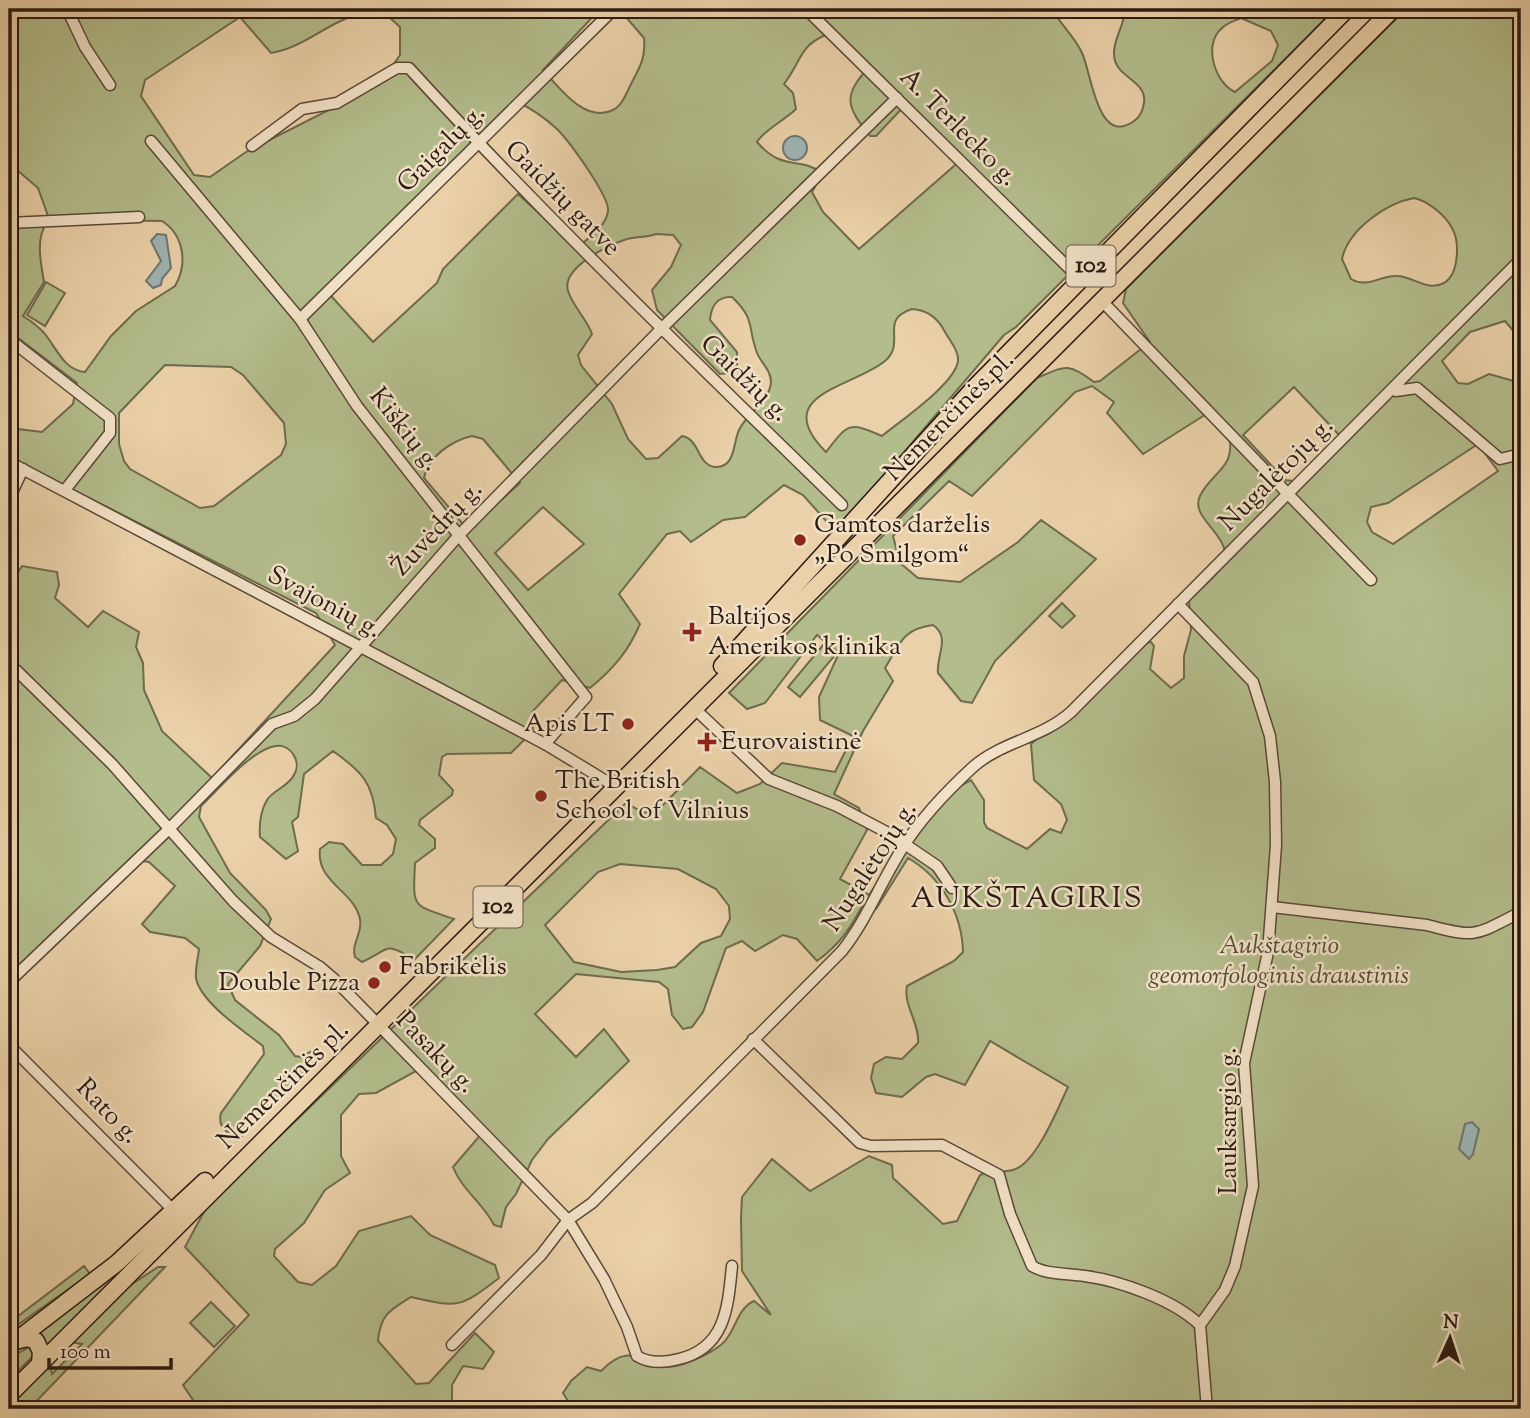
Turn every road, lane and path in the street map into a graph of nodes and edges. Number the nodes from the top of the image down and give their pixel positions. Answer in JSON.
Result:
{"nodes":[{"id":1,"x":67,"y":9,"type":"edge"},
{"id":2,"x":614,"y":9,"type":"edge"},
{"id":3,"x":806,"y":9,"type":"edge"},
{"id":4,"x":1347,"y":9,"type":"edge"},
{"id":5,"x":1393,"y":9,"type":"edge"},
{"id":6,"x":110,"y":85,"type":"dead end"},
{"id":7,"x":897,"y":98,"type":"junction"},
{"id":8,"x":151,"y":141,"type":"dead end"},
{"id":9,"x":478,"y":143,"type":"junction"},
{"id":10,"x":252,"y":146,"type":"dead end"},
{"id":11,"x":139,"y":217,"type":"dead end"},
{"id":12,"x":9,"y":223,"type":"edge"},
{"id":13,"x":1521,"y":259,"type":"edge"},
{"id":14,"x":1079,"y":278,"type":"junction"},
{"id":15,"x":617,"y":284,"type":"joint"},
{"id":16,"x":1101,"y":300,"type":"junction"},
{"id":17,"x":300,"y":319,"type":"junction"},
{"id":18,"x":662,"y":328,"type":"junction"},
{"id":19,"x":9,"y":339,"type":"edge"},
{"id":20,"x":1390,"y":394,"type":"junction"},
{"id":21,"x":1521,"y":454,"type":"edge"},
{"id":22,"x":9,"y":462,"type":"edge"},
{"id":23,"x":23,"y":469,"type":"junction"},
{"id":24,"x":65,"y":490,"type":"junction"},
{"id":25,"x":1288,"y":491,"type":"junction"},
{"id":26,"x":9,"y":499,"type":"edge"},
{"id":27,"x":842,"y":505,"type":"junction"},
{"id":28,"x":868,"y":505,"type":"junction"},
{"id":29,"x":844,"y":531,"type":"junction"},
{"id":30,"x":460,"y":534,"type":"junction"},
{"id":31,"x":1371,"y":580,"type":"dead end"},
{"id":32,"x":1178,"y":604,"type":"junction"},
{"id":33,"x":362,"y":646,"type":"junction"},
{"id":34,"x":16,"y":670,"type":"dead end"},
{"id":35,"x":694,"y":708,"type":"junction"},
{"id":36,"x":545,"y":744,"type":"junction"},
{"id":37,"x":613,"y":784,"type":"junction"},
{"id":38,"x":168,"y":830,"type":"junction"},
{"id":39,"x":905,"y":843,"type":"junction"},
{"id":40,"x":952,"y":888,"type":"dead end"},
{"id":41,"x":1272,"y":907,"type":"junction"},
{"id":42,"x":1521,"y":912,"type":"edge"},
{"id":43,"x":9,"y":982,"type":"edge"},
{"id":44,"x":376,"y":1023,"type":"junction"},
{"id":45,"x":753,"y":1039,"type":"junction"},
{"id":46,"x":9,"y":1045,"type":"edge"},
{"id":47,"x":174,"y":1211,"type":"junction"},
{"id":48,"x":568,"y":1220,"type":"junction"},
{"id":49,"x":732,"y":1266,"type":"dead end"},
{"id":50,"x":1200,"y":1325,"type":"junction"},
{"id":51,"x":12,"y":1343,"type":"edge"},
{"id":52,"x":452,"y":1345,"type":"dead end"},
{"id":53,"x":40,"y":1363,"type":"junction"},
{"id":54,"x":9,"y":1395,"type":"edge"},
{"id":55,"x":1207,"y":1409,"type":"edge"}],
"edges":[{"from":1,"to":6,"type":"street"},
{"from":2,"to":9,"type":"street","name":"Gaigalų g."},
{"from":3,"to":7,"type":"street","name":"A. Terlecko g."},
{"from":4,"to":14,"type":"main road","name":"Nemenčinės pl.","number":"102"},
{"from":5,"to":16,"type":"main road","name":"Nemenčinės pl.","number":"102"},
{"from":7,"to":14,"type":"street","name":"A. Terlecko g."},
{"from":7,"to":18,"type":"street","name":"Žuvėdrų g."},
{"from":8,"to":17,"type":"street","name":"Kiškių g."},
{"from":9,"to":10,"type":"street","name":"Gaidžių gatve"},
{"from":9,"to":15,"type":"street","name":"Gaidžių gatve"},
{"from":9,"to":17,"type":"street","name":"Gaigalų g."},
{"from":11,"to":12,"type":"street"},
{"from":13,"to":20,"type":"street","name":"Nugalėtojų g."},
{"from":14,"to":16,"type":"main road"},
{"from":14,"to":28,"type":"main road","name":"Nemenčinės pl.","number":"102"},
{"from":15,"to":18,"type":"street","name":"Gaidžių g."},
{"from":16,"to":25,"type":"street"},
{"from":16,"to":35,"type":"main road","name":"Nemenčinės pl.","number":"102"},
{"from":17,"to":30,"type":"street","name":"Kiškių g."},
{"from":18,"to":27,"type":"street","name":"Gaidžių g."},
{"from":18,"to":30,"type":"street","name":"Žuvėdrų g."},
{"from":19,"to":24,"type":"street"},
{"from":20,"to":21,"type":"street"},
{"from":20,"to":25,"type":"street","name":"Nugalėtojų g."},
{"from":22,"to":23,"type":"street","name":"Svajonių g."},
{"from":23,"to":24,"type":"street","name":"Svajonių g."},
{"from":23,"to":26,"type":"street"},
{"from":24,"to":33,"type":"street","name":"Svajonių g."},
{"from":25,"to":31,"type":"street"},
{"from":25,"to":32,"type":"street","name":"Nugalėtojų g."},
{"from":27,"to":28,"type":"street"},
{"from":27,"to":29,"type":"street"},
{"from":28,"to":29,"type":"main road","name":"Nemenčinės pl.","number":"102"},
{"from":29,"to":37,"type":"main road","name":"Nemenčinės pl.","number":"102"},
{"from":30,"to":33,"type":"street","name":"Žuvėdrų g."},
{"from":30,"to":36,"type":"street","name":"Kiškių g."},
{"from":32,"to":39,"type":"street","name":"Nugalėtojų g."},
{"from":32,"to":41,"type":"street","name":"Lauksargio g."},
{"from":33,"to":36,"type":"street","name":"Svajonių g."},
{"from":33,"to":38,"type":"street","name":"Žuvėdrų g."},
{"from":34,"to":38,"type":"street","name":"Pasakų g."},
{"from":35,"to":37,"type":"main road","name":"Nemenčinės pl.","number":"102"},
{"from":35,"to":39,"type":"street"},
{"from":36,"to":37,"type":"street","name":"Svajonių g."},
{"from":37,"to":44,"type":"main road","name":"Nemenčinės pl.","number":"102"},
{"from":38,"to":43,"type":"street","name":"Žuvėdrų g."},
{"from":38,"to":44,"type":"street","name":"Pasakų g."},
{"from":39,"to":40,"type":"street"},
{"from":39,"to":45,"type":"street","name":"Nugalėtojų g."},
{"from":41,"to":42,"type":"street"},
{"from":41,"to":50,"type":"street","name":"Lauksargio g."},
{"from":44,"to":47,"type":"main road","name":"Nemenčinės pl.","number":"102"},
{"from":44,"to":48,"type":"street","name":"Pasakų g."},
{"from":44,"to":53,"type":"main road","name":"Nemenčinės pl.","number":"102"},
{"from":45,"to":48,"type":"street","name":"Nugalėtojų g."},
{"from":45,"to":50,"type":"street"},
{"from":46,"to":47,"type":"street","name":"Rato g."},
{"from":47,"to":51,"type":"main road","name":"Nemenčinės pl.","number":"102"},
{"from":48,"to":49,"type":"street","name":"Pasakų g."},
{"from":48,"to":52,"type":"street","name":"Nugalėtojų g."},
{"from":50,"to":55,"type":"street"},
{"from":51,"to":53,"type":"main road"},
{"from":53,"to":54,"type":"main road","name":"Nemenčinės pl.","number":"102"}]}
